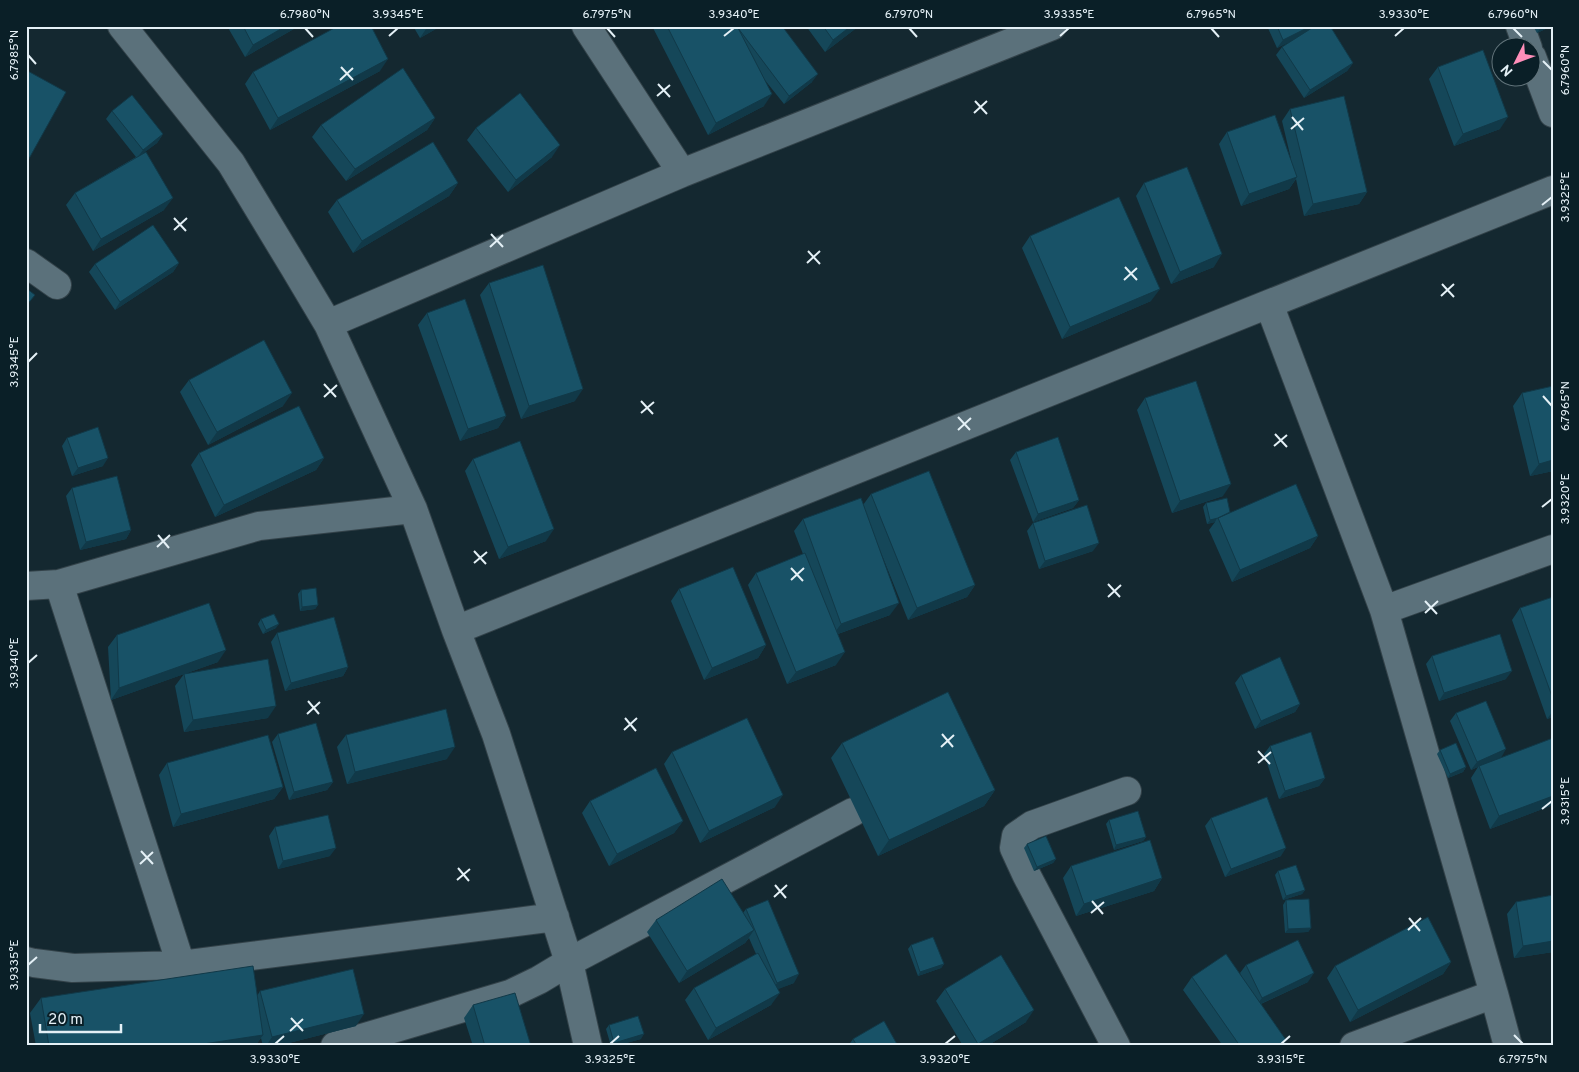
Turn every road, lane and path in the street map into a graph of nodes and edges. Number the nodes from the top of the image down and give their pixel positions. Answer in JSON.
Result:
{"nodes":[{"id":1,"x":122,"y":26,"type":"edge"},
{"id":2,"x":586,"y":26,"type":"edge"},
{"id":3,"x":1052,"y":26,"type":"edge"},
{"id":4,"x":1520,"y":26,"type":"edge"},
{"id":5,"x":1524,"y":38,"type":"edge"},
{"id":6,"x":1542,"y":84,"type":"edge"},
{"id":7,"x":1553,"y":113,"type":"edge"},
{"id":8,"x":682,"y":173,"type":"junction"},
{"id":9,"x":1553,"y":190,"type":"edge"},
{"id":10,"x":26,"y":263,"type":"edge"},
{"id":11,"x":57,"y":285,"type":"dead end"},
{"id":12,"x":1269,"y":304,"type":"junction"},
{"id":13,"x":328,"y":324,"type":"junction"},
{"id":14,"x":413,"y":509,"type":"junction"},
{"id":15,"x":1553,"y":549,"type":"edge"},
{"id":16,"x":59,"y":584,"type":"junction"},
{"id":17,"x":26,"y":586,"type":"edge"},
{"id":18,"x":1384,"y":610,"type":"junction"},
{"id":19,"x":456,"y":630,"type":"junction"},
{"id":20,"x":1127,"y":791,"type":"dead end"},
{"id":21,"x":853,"y":812,"type":"dead end"},
{"id":22,"x":555,"y":917,"type":"junction"},
{"id":23,"x":26,"y":961,"type":"edge"},
{"id":24,"x":569,"y":962,"type":"junction"},
{"id":25,"x":181,"y":965,"type":"junction"},
{"id":26,"x":1494,"y":994,"type":"junction"},
{"id":27,"x":335,"y":1046,"type":"edge"},
{"id":28,"x":588,"y":1046,"type":"edge"},
{"id":29,"x":1116,"y":1046,"type":"edge"},
{"id":30,"x":1354,"y":1046,"type":"edge"},
{"id":31,"x":1508,"y":1046,"type":"edge"}],
"edges":[{"from":1,"to":13,"type":"street"},
{"from":2,"to":8,"type":"street"},
{"from":3,"to":8,"type":"street"},
{"from":4,"to":5,"type":"street"},
{"from":6,"to":7,"type":"street"},
{"from":8,"to":13,"type":"street"},
{"from":9,"to":12,"type":"street"},
{"from":10,"to":11,"type":"street"},
{"from":12,"to":18,"type":"street"},
{"from":12,"to":19,"type":"street"},
{"from":13,"to":14,"type":"street"},
{"from":14,"to":16,"type":"street"},
{"from":14,"to":19,"type":"street"},
{"from":15,"to":18,"type":"street"},
{"from":16,"to":17,"type":"street"},
{"from":16,"to":25,"type":"street"},
{"from":18,"to":26,"type":"street"},
{"from":19,"to":22,"type":"street"},
{"from":20,"to":29,"type":"street"},
{"from":21,"to":24,"type":"street"},
{"from":22,"to":24,"type":"street"},
{"from":22,"to":25,"type":"street"},
{"from":23,"to":25,"type":"street"},
{"from":24,"to":27,"type":"street"},
{"from":24,"to":28,"type":"street"},
{"from":26,"to":30,"type":"street"},
{"from":26,"to":31,"type":"street"}]}
